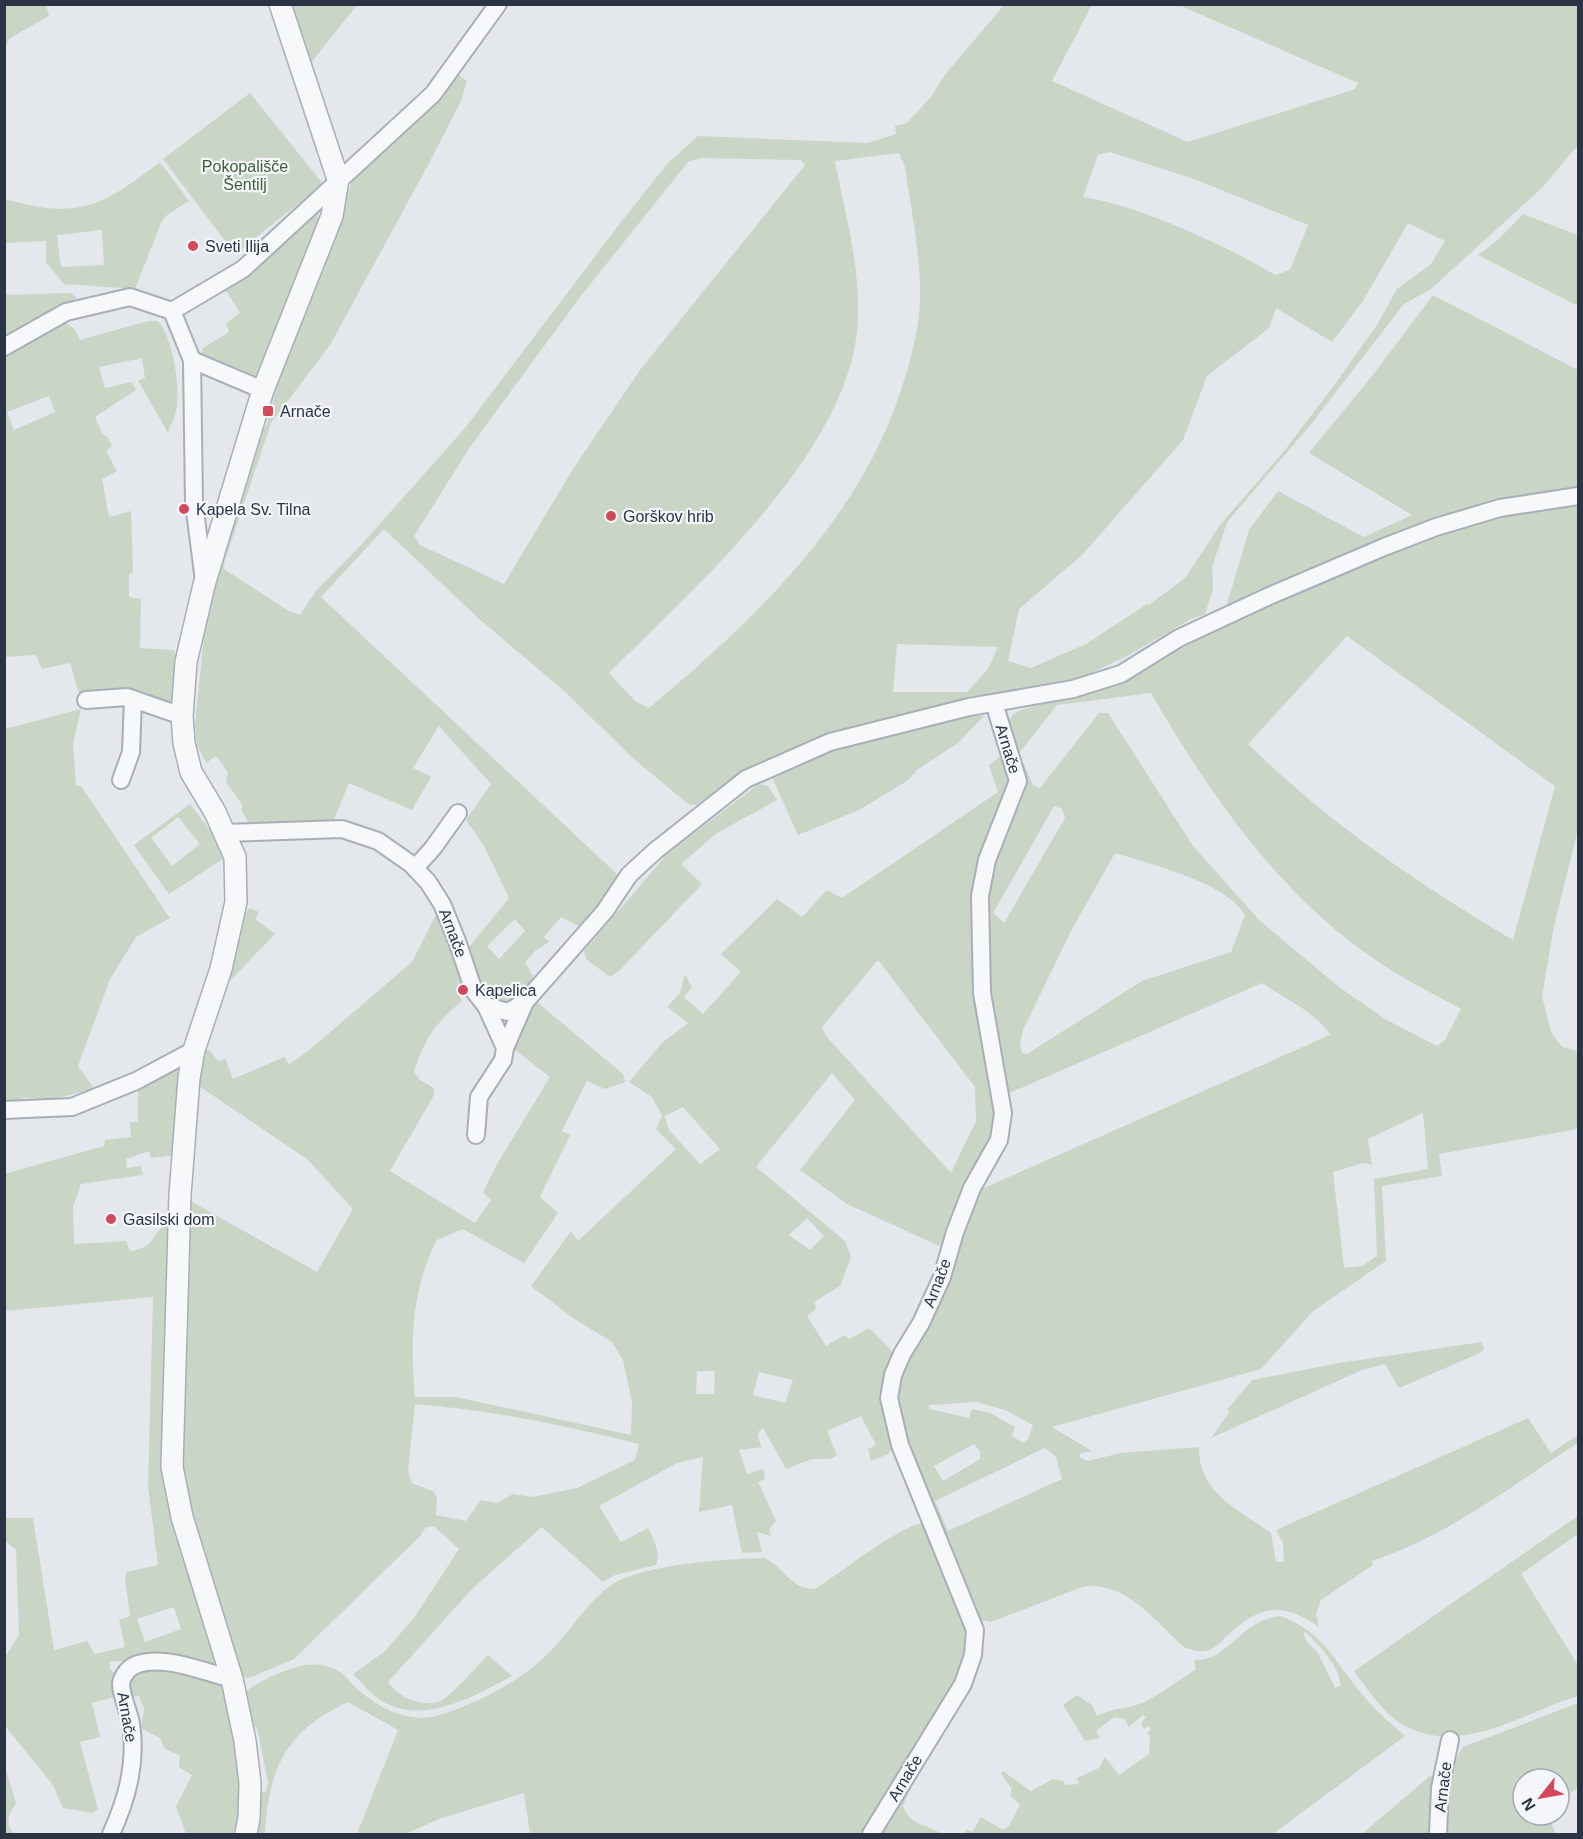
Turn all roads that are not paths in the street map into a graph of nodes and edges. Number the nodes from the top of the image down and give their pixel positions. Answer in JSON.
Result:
{"nodes":[{"id":1,"x":280,"y":4,"type":"edge"},
{"id":2,"x":498,"y":4,"type":"edge"},
{"id":3,"x":338,"y":179,"type":"junction"},
{"id":4,"x":172,"y":311,"type":"junction"},
{"id":5,"x":4,"y":347,"type":"edge"},
{"id":6,"x":192,"y":360,"type":"junction"},
{"id":7,"x":263,"y":390,"type":"junction"},
{"id":8,"x":1578,"y":496,"type":"edge"},
{"id":9,"x":204,"y":585,"type":"junction"},
{"id":10,"x":133,"y":699,"type":"junction"},
{"id":11,"x":86,"y":700,"type":"dead end"},
{"id":12,"x":994,"y":703,"type":"junction"},
{"id":13,"x":182,"y":716,"type":"junction"},
{"id":14,"x":121,"y":780,"type":"dead end"},
{"id":15,"x":458,"y":813,"type":"dead end"},
{"id":16,"x":224,"y":833,"type":"junction"},
{"id":17,"x":415,"y":868,"type":"junction"},
{"id":18,"x":525,"y":1002,"type":"junction"},
{"id":19,"x":486,"y":1006,"type":"junction"},
{"id":20,"x":505,"y":1048,"type":"junction"},
{"id":21,"x":194,"y":1050,"type":"junction"},
{"id":22,"x":4,"y":1110,"type":"edge"},
{"id":23,"x":476,"y":1135,"type":"dead end"},
{"id":24,"x":232,"y":1679,"type":"junction"},
{"id":25,"x":1450,"y":1740,"type":"dead end"},
{"id":26,"x":111,"y":1834,"type":"edge"},
{"id":27,"x":246,"y":1834,"type":"edge"},
{"id":28,"x":871,"y":1834,"type":"edge"},
{"id":29,"x":1438,"y":1834,"type":"edge"}],
"edges":[{"from":1,"to":3,"type":"street"},
{"from":2,"to":3,"type":"street"},
{"from":3,"to":4,"type":"street"},
{"from":3,"to":7,"type":"street"},
{"from":4,"to":5,"type":"street"},
{"from":4,"to":6,"type":"street"},
{"from":6,"to":7,"type":"street"},
{"from":6,"to":9,"type":"street"},
{"from":7,"to":9,"type":"street"},
{"from":8,"to":12,"type":"street"},
{"from":9,"to":13,"type":"street"},
{"from":10,"to":11,"type":"street"},
{"from":10,"to":13,"type":"street"},
{"from":10,"to":14,"type":"street"},
{"from":12,"to":18,"type":"street"},
{"from":12,"to":28,"type":"street","name":"Arnače"},
{"from":13,"to":16,"type":"street"},
{"from":15,"to":17,"type":"street"},
{"from":16,"to":17,"type":"street","name":"Arnače"},
{"from":16,"to":21,"type":"street"},
{"from":17,"to":19,"type":"street","name":"Arnače"},
{"from":18,"to":19,"type":"street"},
{"from":18,"to":20,"type":"street"},
{"from":19,"to":20,"type":"street","name":"Arnače"},
{"from":20,"to":23,"type":"street"},
{"from":21,"to":22,"type":"street"},
{"from":21,"to":24,"type":"street"},
{"from":24,"to":26,"type":"street","name":"Arnače"},
{"from":24,"to":27,"type":"street"},
{"from":25,"to":29,"type":"street","name":"Arnače"}]}
